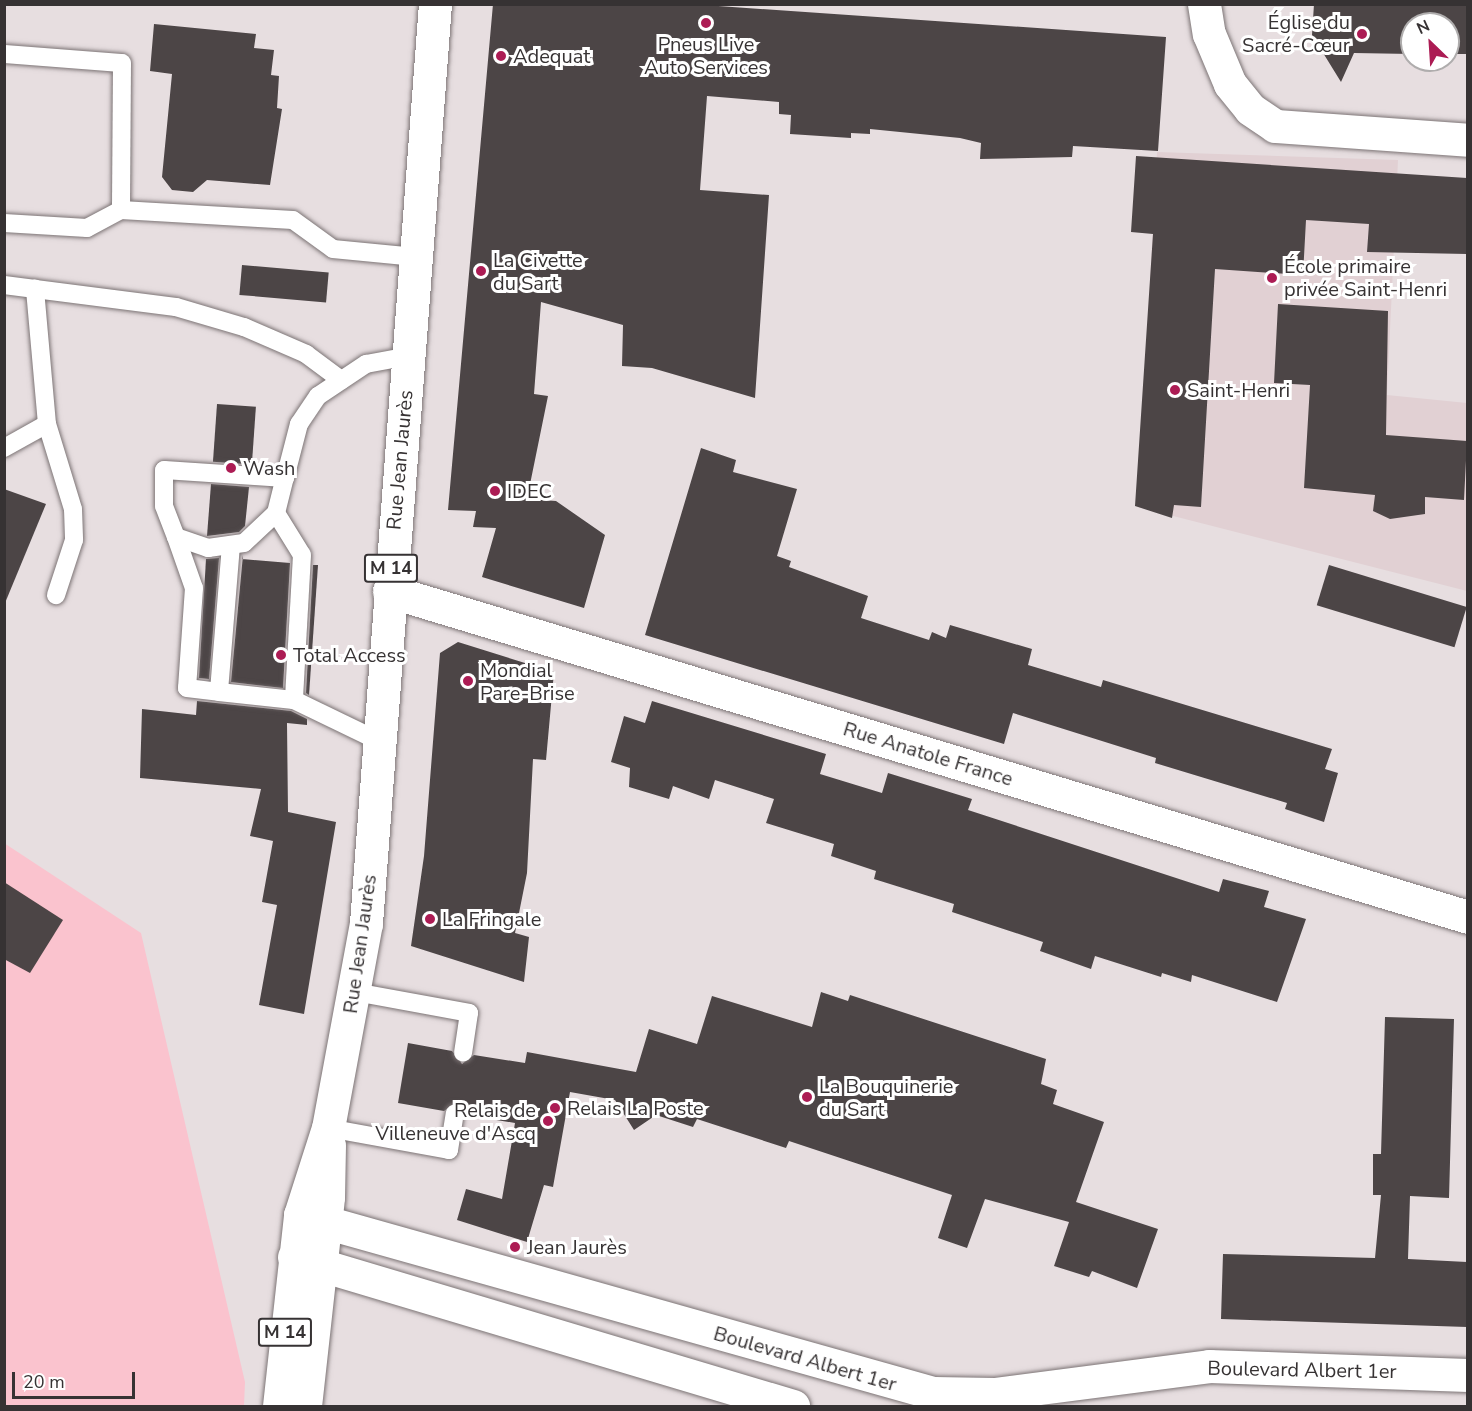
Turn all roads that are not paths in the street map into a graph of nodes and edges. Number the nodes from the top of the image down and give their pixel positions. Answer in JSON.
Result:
{"nodes":[{"id":1,"x":435,"y":4,"type":"edge"},
{"id":2,"x":1204,"y":4,"type":"edge"},
{"id":3,"x":4,"y":54,"type":"edge"},
{"id":4,"x":1467,"y":140,"type":"edge"},
{"id":5,"x":121,"y":210,"type":"junction"},
{"id":6,"x":4,"y":223,"type":"edge"},
{"id":7,"x":416,"y":257,"type":"junction"},
{"id":8,"x":4,"y":285,"type":"edge"},
{"id":9,"x":34,"y":289,"type":"junction"},
{"id":10,"x":409,"y":356,"type":"junction"},
{"id":11,"x":341,"y":380,"type":"junction"},
{"id":12,"x":47,"y":424,"type":"junction"},
{"id":13,"x":4,"y":448,"type":"edge"},
{"id":14,"x":285,"y":478,"type":"junction"},
{"id":15,"x":276,"y":513,"type":"junction"},
{"id":16,"x":176,"y":537,"type":"junction"},
{"id":17,"x":231,"y":545,"type":"junction"},
{"id":18,"x":389,"y":591,"type":"junction"},
{"id":19,"x":56,"y":595,"type":"dead end"},
{"id":20,"x":219,"y":692,"type":"junction"},
{"id":21,"x":294,"y":700,"type":"junction"},
{"id":22,"x":380,"y":741,"type":"junction"},
{"id":23,"x":1467,"y":917,"type":"edge"},
{"id":24,"x":355,"y":992,"type":"junction"},
{"id":25,"x":463,"y":1053,"type":"dead end"},
{"id":26,"x":454,"y":1113,"type":"dead end"},
{"id":27,"x":328,"y":1128,"type":"junction"},
{"id":28,"x":313,"y":1219,"type":"junction"},
{"id":29,"x":307,"y":1261,"type":"junction"},
{"id":30,"x":1467,"y":1375,"type":"edge"},
{"id":31,"x":279,"y":1407,"type":"edge"},
{"id":32,"x":305,"y":1407,"type":"edge"},
{"id":33,"x":794,"y":1407,"type":"edge"}],
"edges":[{"from":1,"to":7,"type":"street","name":"Rue Jean Jaurès","number":"M 14"},
{"from":2,"to":4,"type":"street"},
{"from":3,"to":5,"type":"lane"},
{"from":5,"to":6,"type":"lane"},
{"from":5,"to":7,"type":"lane"},
{"from":7,"to":10,"type":"street","name":"Rue Jean Jaurès","number":"M 14"},
{"from":8,"to":9,"type":"lane"},
{"from":9,"to":11,"type":"lane"},
{"from":9,"to":12,"type":"lane"},
{"from":10,"to":11,"type":"lane"},
{"from":10,"to":18,"type":"street","name":"Rue Jean Jaurès","number":"M 14"},
{"from":11,"to":14,"type":"lane"},
{"from":12,"to":13,"type":"lane"},
{"from":12,"to":19,"type":"lane"},
{"from":14,"to":15,"type":"lane"},
{"from":14,"to":16,"type":"lane"},
{"from":15,"to":17,"type":"lane"},
{"from":15,"to":21,"type":"lane"},
{"from":16,"to":17,"type":"lane"},
{"from":16,"to":20,"type":"lane"},
{"from":17,"to":20,"type":"lane"},
{"from":18,"to":22,"type":"street","name":"Rue Jean Jaurès","number":"M 14"},
{"from":18,"to":23,"type":"street","name":"Rue Anatole France"},
{"from":20,"to":21,"type":"lane"},
{"from":21,"to":22,"type":"lane"},
{"from":22,"to":24,"type":"street","name":"Rue Jean Jaurès","number":"M 14"},
{"from":24,"to":25,"type":"lane"},
{"from":24,"to":27,"type":"street","name":"Rue Jean Jaurès","number":"M 14"},
{"from":26,"to":27,"type":"lane"},
{"from":27,"to":28,"type":"street","name":"Rue Jean Jaurès","number":"M 14"},
{"from":28,"to":29,"type":"street","name":"Rue Jean Jaurès","number":"M 14"},
{"from":28,"to":30,"type":"street","name":"Boulevard Albert 1er"},
{"from":29,"to":31,"type":"street","name":"Rue Jean Jaurès","number":"M 14"},
{"from":29,"to":32,"type":"street","name":"Rue Jean Jaurès","number":"M 14"},
{"from":29,"to":33,"type":"street"}]}
